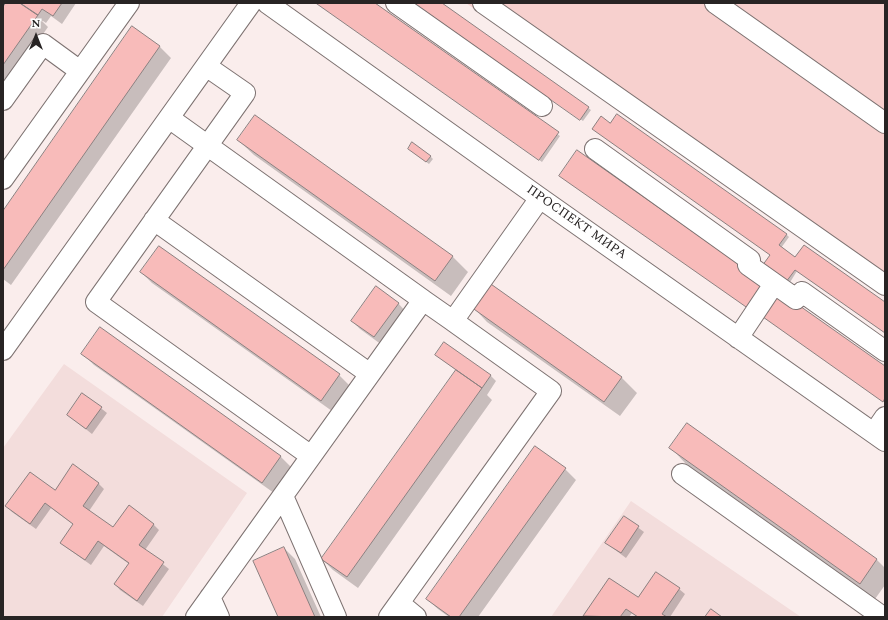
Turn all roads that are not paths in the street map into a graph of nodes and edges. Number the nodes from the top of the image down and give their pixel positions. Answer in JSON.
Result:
{"nodes":[{"id":1,"x":129,"y":3,"type":"edge"},
{"id":2,"x":251,"y":3,"type":"edge"},
{"id":3,"x":268,"y":3,"type":"edge"},
{"id":4,"x":396,"y":3,"type":"edge"},
{"id":5,"x":483,"y":3,"type":"edge"},
{"id":6,"x":715,"y":3,"type":"edge"},
{"id":7,"x":206,"y":66,"type":"junction"},
{"id":8,"x":80,"y":71,"type":"junction"},
{"id":9,"x":3,"y":100,"type":"edge"},
{"id":10,"x":542,"y":106,"type":"dead end"},
{"id":11,"x":169,"y":118,"type":"junction"},
{"id":12,"x":885,"y":123,"type":"edge"},
{"id":13,"x":207,"y":146,"type":"junction"},
{"id":14,"x":595,"y":150,"type":"dead end"},
{"id":15,"x":3,"y":179,"type":"edge"},
{"id":16,"x":540,"y":198,"type":"junction"},
{"id":17,"x":154,"y":220,"type":"junction"},
{"id":18,"x":774,"y":284,"type":"junction"},
{"id":19,"x":885,"y":285,"type":"edge"},
{"id":20,"x":423,"y":300,"type":"junction"},
{"id":21,"x":453,"y":321,"type":"junction"},
{"id":22,"x":738,"y":338,"type":"junction"},
{"id":23,"x":3,"y":350,"type":"edge"},
{"id":24,"x":885,"y":351,"type":"edge"},
{"id":25,"x":370,"y":374,"type":"junction"},
{"id":26,"x":885,"y":417,"type":"edge"},
{"id":27,"x":879,"y":437,"type":"edge"},
{"id":28,"x":311,"y":456,"type":"junction"},
{"id":29,"x":682,"y":474,"type":"dead end"},
{"id":30,"x":283,"y":496,"type":"junction"},
{"id":31,"x":210,"y":597,"type":"junction"},
{"id":32,"x":394,"y":610,"type":"edge"},
{"id":33,"x":881,"y":615,"type":"edge"},
{"id":34,"x":196,"y":617,"type":"edge"},
{"id":35,"x":219,"y":617,"type":"edge"},
{"id":36,"x":336,"y":617,"type":"edge"},
{"id":37,"x":416,"y":617,"type":"edge"}],
"edges":[{"from":1,"to":8,"type":"street"},
{"from":2,"to":7,"type":"street"},
{"from":3,"to":16,"type":"street","name":"ПРОСПЕКТ МИРА"},
{"from":4,"to":10,"type":"street"},
{"from":5,"to":19,"type":"street"},
{"from":6,"to":12,"type":"street"},
{"from":7,"to":11,"type":"street"},
{"from":7,"to":13,"type":"street"},
{"from":8,"to":9,"type":"street"},
{"from":8,"to":15,"type":"street"},
{"from":11,"to":13,"type":"street"},
{"from":11,"to":23,"type":"street"},
{"from":13,"to":17,"type":"street"},
{"from":13,"to":20,"type":"street"},
{"from":14,"to":18,"type":"street"},
{"from":16,"to":21,"type":"street"},
{"from":16,"to":22,"type":"street","name":"ПРОСПЕКТ МИРА"},
{"from":17,"to":25,"type":"street"},
{"from":17,"to":28,"type":"street"},
{"from":18,"to":22,"type":"street"},
{"from":18,"to":24,"type":"street"},
{"from":20,"to":21,"type":"street"},
{"from":20,"to":25,"type":"street"},
{"from":21,"to":32,"type":"street"},
{"from":22,"to":27,"type":"street","name":"ПРОСПЕКТ МИРА"},
{"from":25,"to":28,"type":"street"},
{"from":26,"to":27,"type":"street"},
{"from":28,"to":30,"type":"street"},
{"from":29,"to":33,"type":"street"},
{"from":30,"to":31,"type":"street"},
{"from":30,"to":36,"type":"street"},
{"from":31,"to":34,"type":"street"},
{"from":31,"to":35,"type":"street"},
{"from":32,"to":37,"type":"street"}]}
